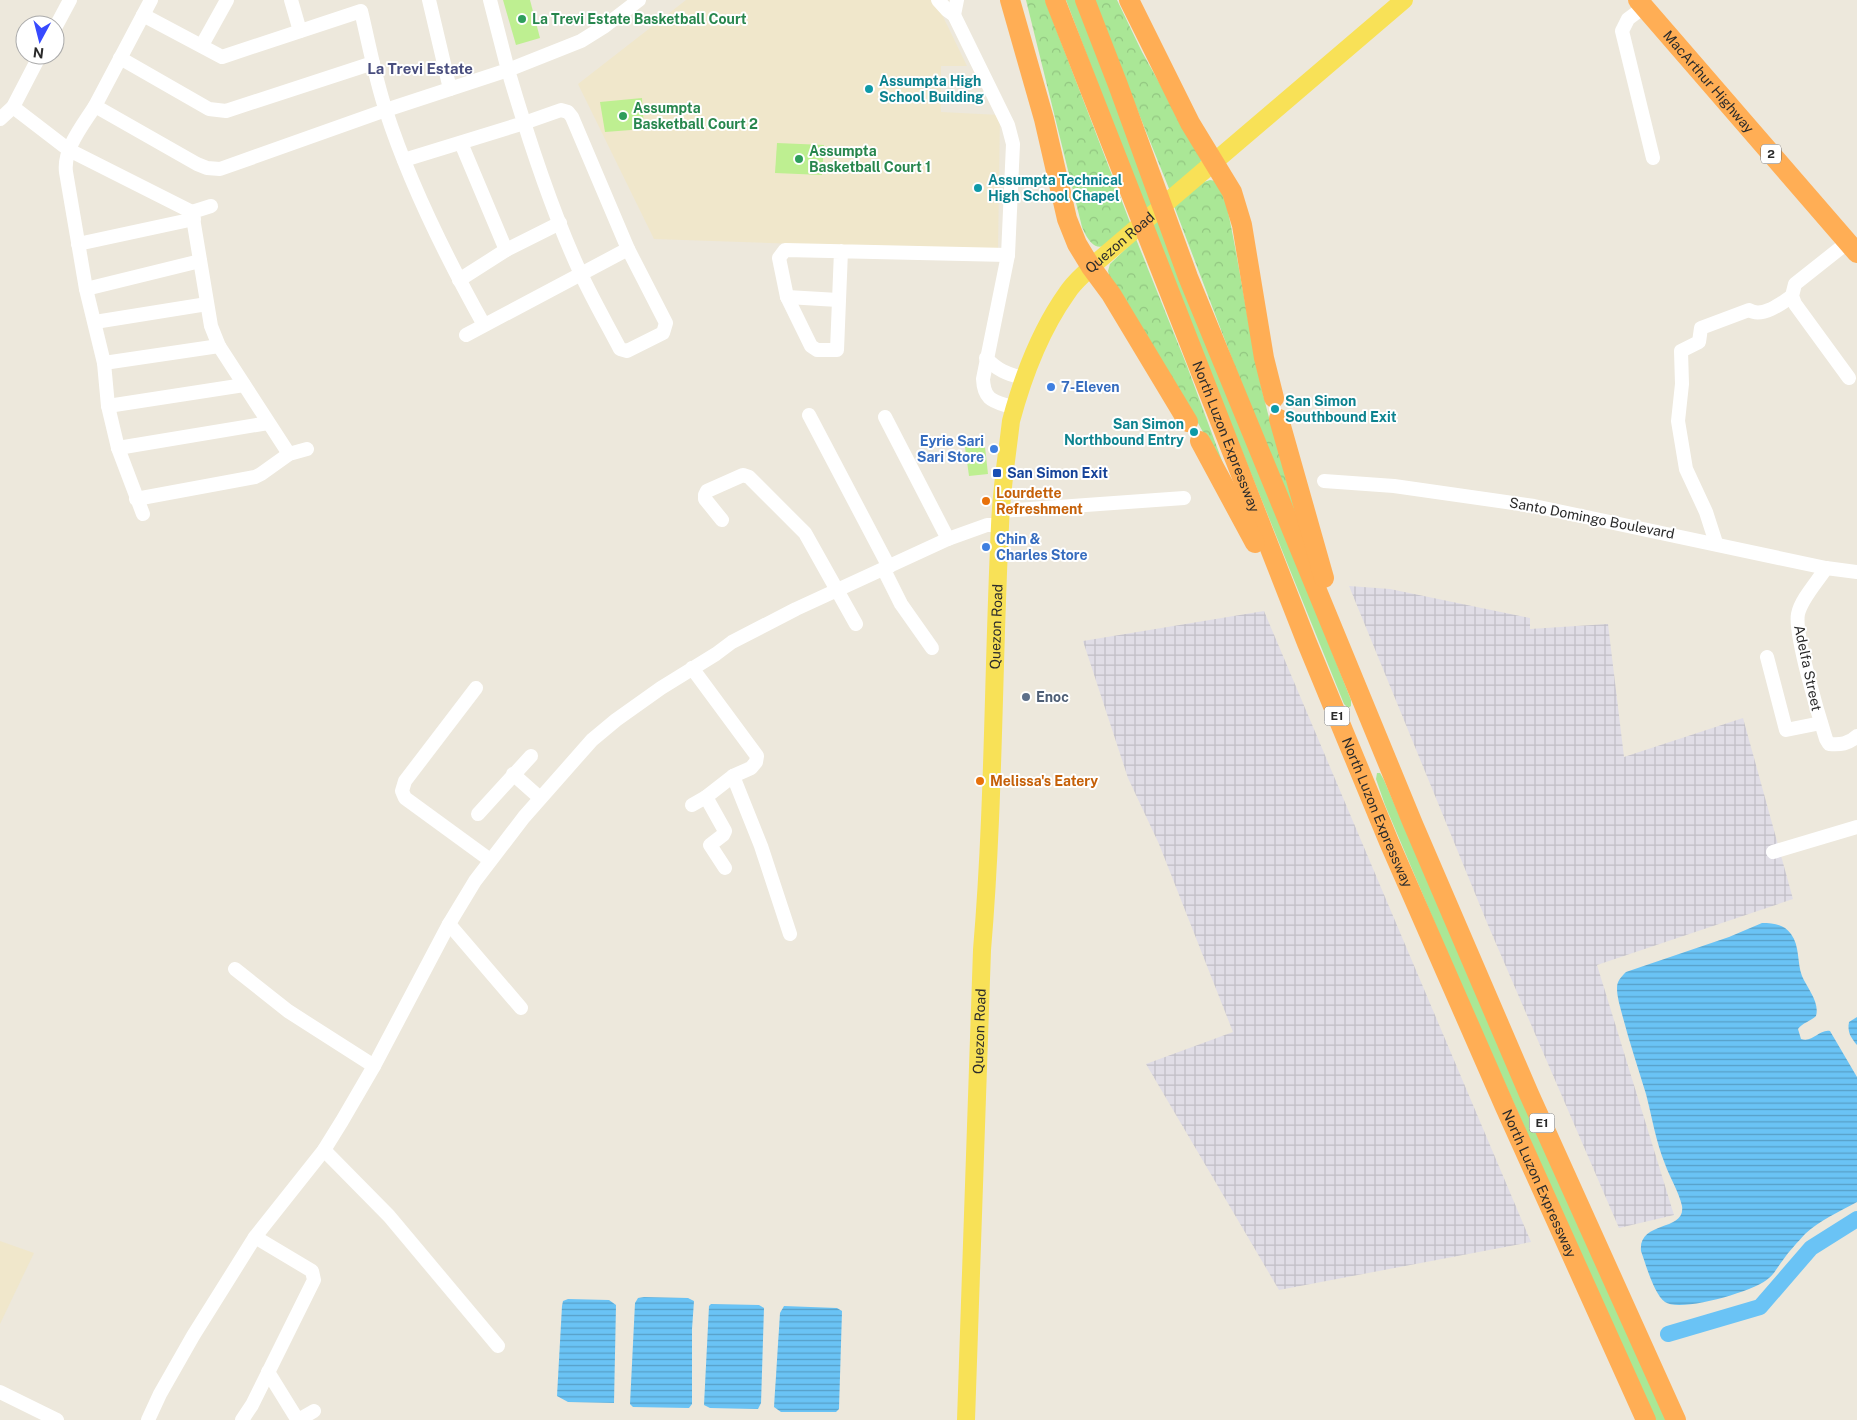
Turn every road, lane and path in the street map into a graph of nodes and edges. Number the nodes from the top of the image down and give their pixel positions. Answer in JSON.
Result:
{"nodes":[{"id":1,"x":70,"y":0,"type":"edge"},
{"id":2,"x":151,"y":0,"type":"edge"},
{"id":3,"x":227,"y":0,"type":"edge"},
{"id":4,"x":291,"y":0,"type":"edge"},
{"id":5,"x":429,"y":0,"type":"edge"},
{"id":6,"x":490,"y":0,"type":"edge"},
{"id":7,"x":639,"y":0,"type":"edge"},
{"id":8,"x":938,"y":0,"type":"edge"},
{"id":9,"x":957,"y":0,"type":"edge"},
{"id":10,"x":1010,"y":0,"type":"edge"},
{"id":11,"x":1055,"y":0,"type":"edge"},
{"id":12,"x":1086,"y":0,"type":"edge"},
{"id":13,"x":1129,"y":0,"type":"edge"},
{"id":14,"x":1404,"y":0,"type":"edge"},
{"id":15,"x":1641,"y":4,"type":"edge"},
{"id":16,"x":359,"y":6,"type":"edge"},
{"id":17,"x":62,"y":15,"type":"edge"},
{"id":18,"x":143,"y":15,"type":"junction"},
{"id":19,"x":954,"y":15,"type":"junction"},
{"id":20,"x":300,"y":31,"type":"junction"},
{"id":21,"x":202,"y":45,"type":"junction"},
{"id":22,"x":120,"y":58,"type":"junction"},
{"id":23,"x":373,"y":63,"type":"junction"},
{"id":24,"x":35,"y":65,"type":"edge"},
{"id":25,"x":508,"y":70,"type":"junction"},
{"id":26,"x":450,"y":89,"type":"junction"},
{"id":27,"x":95,"y":106,"type":"junction"},
{"id":28,"x":13,"y":107,"type":"junction"},
{"id":29,"x":386,"y":110,"type":"junction"},
{"id":30,"x":0,"y":119,"type":"edge"},
{"id":31,"x":524,"y":123,"type":"junction"},
{"id":32,"x":461,"y":143,"type":"junction"},
{"id":33,"x":69,"y":150,"type":"junction"},
{"id":34,"x":1653,"y":158,"type":"dead end"},
{"id":35,"x":404,"y":160,"type":"junction"},
{"id":36,"x":1214,"y":163,"type":"junction"},
{"id":37,"x":211,"y":206,"type":"dead end"},
{"id":38,"x":193,"y":216,"type":"junction"},
{"id":39,"x":560,"y":223,"type":"junction"},
{"id":40,"x":78,"y":244,"type":"junction"},
{"id":41,"x":1853,"y":247,"type":"edge"},
{"id":42,"x":628,"y":249,"type":"junction"},
{"id":43,"x":506,"y":250,"type":"junction"},
{"id":44,"x":841,"y":251,"type":"junction"},
{"id":45,"x":1008,"y":255,"type":"junction"},
{"id":46,"x":200,"y":261,"type":"junction"},
{"id":47,"x":1091,"y":267,"type":"junction"},
{"id":48,"x":581,"y":274,"type":"junction"},
{"id":49,"x":459,"y":280,"type":"junction"},
{"id":50,"x":86,"y":289,"type":"junction"},
{"id":51,"x":1792,"y":296,"type":"junction"},
{"id":52,"x":786,"y":297,"type":"junction"},
{"id":53,"x":838,"y":300,"type":"junction"},
{"id":54,"x":207,"y":304,"type":"junction"},
{"id":55,"x":95,"y":322,"type":"junction"},
{"id":56,"x":484,"y":325,"type":"junction"},
{"id":57,"x":466,"y":335,"type":"dead end"},
{"id":58,"x":219,"y":346,"type":"junction"},
{"id":59,"x":986,"y":358,"type":"junction"},
{"id":60,"x":104,"y":363,"type":"junction"},
{"id":61,"x":1024,"y":378,"type":"junction"},
{"id":62,"x":1849,"y":378,"type":"dead end"},
{"id":63,"x":244,"y":385,"type":"junction"},
{"id":64,"x":1274,"y":398,"type":"dead end"},
{"id":65,"x":108,"y":406,"type":"junction"},
{"id":66,"x":1014,"y":408,"type":"junction"},
{"id":67,"x":809,"y":415,"type":"dead end"},
{"id":68,"x":885,"y":417,"type":"dead end"},
{"id":69,"x":1279,"y":419,"type":"dead end"},
{"id":70,"x":1188,"y":422,"type":"dead end"},
{"id":71,"x":268,"y":423,"type":"junction"},
{"id":72,"x":1200,"y":441,"type":"dead end"},
{"id":73,"x":118,"y":448,"type":"junction"},
{"id":74,"x":306,"y":449,"type":"dead end"},
{"id":75,"x":289,"y":454,"type":"junction"},
{"id":76,"x":1324,"y":481,"type":"dead end"},
{"id":77,"x":1184,"y":498,"type":"dead end"},
{"id":78,"x":136,"y":499,"type":"junction"},
{"id":79,"x":143,"y":514,"type":"dead end"},
{"id":80,"x":1000,"y":518,"type":"junction"},
{"id":81,"x":722,"y":520,"type":"dead end"},
{"id":82,"x":948,"y":539,"type":"junction"},
{"id":83,"x":1716,"y":543,"type":"junction"},
{"id":84,"x":886,"y":568,"type":"junction"},
{"id":85,"x":1826,"y":568,"type":"junction"},
{"id":86,"x":1857,"y":572,"type":"edge"},
{"id":87,"x":838,"y":590,"type":"junction"},
{"id":88,"x":856,"y":624,"type":"dead end"},
{"id":89,"x":1307,"y":643,"type":"junction"},
{"id":90,"x":932,"y":648,"type":"dead end"},
{"id":91,"x":1768,"y":657,"type":"dead end"},
{"id":92,"x":692,"y":668,"type":"junction"},
{"id":93,"x":476,"y":688,"type":"dead end"},
{"id":94,"x":1821,"y":722,"type":"junction"},
{"id":95,"x":1857,"y":736,"type":"edge"},
{"id":96,"x":531,"y":756,"type":"dead end"},
{"id":97,"x":514,"y":774,"type":"junction"},
{"id":98,"x":733,"y":776,"type":"junction"},
{"id":99,"x":706,"y":797,"type":"junction"},
{"id":100,"x":540,"y":798,"type":"junction"},
{"id":101,"x":692,"y":805,"type":"dead end"},
{"id":102,"x":478,"y":814,"type":"dead end"},
{"id":103,"x":1413,"y":824,"type":"junction"},
{"id":104,"x":1857,"y":827,"type":"edge"},
{"id":105,"x":1773,"y":852,"type":"dead end"},
{"id":106,"x":490,"y":860,"type":"junction"},
{"id":107,"x":725,"y":868,"type":"dead end"},
{"id":108,"x":449,"y":924,"type":"junction"},
{"id":109,"x":790,"y":934,"type":"dead end"},
{"id":110,"x":235,"y":969,"type":"dead end"},
{"id":111,"x":521,"y":1008,"type":"dead end"},
{"id":112,"x":374,"y":1066,"type":"junction"},
{"id":113,"x":324,"y":1150,"type":"junction"},
{"id":114,"x":256,"y":1237,"type":"junction"},
{"id":115,"x":498,"y":1346,"type":"dead end"},
{"id":116,"x":268,"y":1372,"type":"junction"},
{"id":117,"x":0,"y":1392,"type":"edge"},
{"id":118,"x":314,"y":1411,"type":"dead end"},
{"id":119,"x":57,"y":1420,"type":"edge"},
{"id":120,"x":148,"y":1420,"type":"edge"},
{"id":121,"x":242,"y":1420,"type":"edge"},
{"id":122,"x":966,"y":1420,"type":"edge"},
{"id":123,"x":1646,"y":1420,"type":"edge"},
{"id":124,"x":1676,"y":1420,"type":"edge"}],
"edges":[{"from":1,"to":17,"type":"street"},
{"from":2,"to":18,"type":"street"},
{"from":3,"to":21,"type":"street"},
{"from":4,"to":20,"type":"street"},
{"from":5,"to":26,"type":"street"},
{"from":6,"to":25,"type":"street"},
{"from":7,"to":25,"type":"street"},
{"from":8,"to":19,"type":"street"},
{"from":9,"to":19,"type":"street"},
{"from":10,"to":47,"type":"highway"},
{"from":11,"to":89,"type":"highway","name":"North Luzon Expressway","number":"E1"},
{"from":12,"to":103,"type":"highway","name":"North Luzon Expressway","number":"E1"},
{"from":13,"to":36,"type":"highway"},
{"from":14,"to":36,"type":"main road","name":"Quezon Road"},
{"from":15,"to":34,"type":"street"},
{"from":15,"to":41,"type":"highway","name":"MacArthur Highway","number":"2"},
{"from":16,"to":20,"type":"street"},
{"from":16,"to":23,"type":"street"},
{"from":18,"to":21,"type":"street"},
{"from":18,"to":22,"type":"street"},
{"from":19,"to":45,"type":"street"},
{"from":20,"to":21,"type":"street"},
{"from":22,"to":23,"type":"street"},
{"from":22,"to":27,"type":"street"},
{"from":23,"to":29,"type":"street"},
{"from":24,"to":28,"type":"street"},
{"from":25,"to":26,"type":"street"},
{"from":25,"to":31,"type":"street"},
{"from":26,"to":29,"type":"street"},
{"from":27,"to":29,"type":"street"},
{"from":27,"to":33,"type":"street"},
{"from":28,"to":30,"type":"street"},
{"from":28,"to":33,"type":"street"},
{"from":29,"to":35,"type":"street"},
{"from":31,"to":32,"type":"street"},
{"from":31,"to":39,"type":"street"},
{"from":31,"to":42,"type":"street"},
{"from":32,"to":35,"type":"street"},
{"from":32,"to":43,"type":"street"},
{"from":33,"to":38,"type":"street"},
{"from":33,"to":40,"type":"street"},
{"from":35,"to":49,"type":"street"},
{"from":36,"to":47,"type":"main road","name":"Quezon Road"},
{"from":36,"to":64,"type":"highway"},
{"from":37,"to":38,"type":"street"},
{"from":38,"to":40,"type":"street"},
{"from":38,"to":46,"type":"street"},
{"from":39,"to":43,"type":"street"},
{"from":39,"to":48,"type":"street"},
{"from":40,"to":50,"type":"street"},
{"from":41,"to":51,"type":"street"},
{"from":42,"to":48,"type":"street"},
{"from":42,"to":48,"type":"street"},
{"from":43,"to":49,"type":"street"},
{"from":44,"to":45,"type":"street"},
{"from":44,"to":52,"type":"street"},
{"from":44,"to":53,"type":"street"},
{"from":45,"to":59,"type":"street"},
{"from":46,"to":50,"type":"street"},
{"from":46,"to":54,"type":"street"},
{"from":47,"to":61,"type":"main road","name":"Quezon Road"},
{"from":47,"to":70,"type":"highway"},
{"from":48,"to":56,"type":"street"},
{"from":49,"to":56,"type":"street"},
{"from":50,"to":55,"type":"street"},
{"from":51,"to":62,"type":"street"},
{"from":51,"to":83,"type":"street"},
{"from":52,"to":53,"type":"street"},
{"from":52,"to":53,"type":"street"},
{"from":54,"to":55,"type":"street"},
{"from":54,"to":58,"type":"street"},
{"from":55,"to":60,"type":"street"},
{"from":56,"to":57,"type":"street"},
{"from":58,"to":60,"type":"street"},
{"from":58,"to":63,"type":"street"},
{"from":59,"to":61,"type":"street"},
{"from":59,"to":66,"type":"street"},
{"from":60,"to":65,"type":"street"},
{"from":61,"to":66,"type":"main road","name":"Quezon Road"},
{"from":63,"to":65,"type":"street"},
{"from":63,"to":71,"type":"street"},
{"from":65,"to":73,"type":"street"},
{"from":66,"to":80,"type":"main road","name":"Quezon Road"},
{"from":67,"to":84,"type":"street"},
{"from":68,"to":82,"type":"street"},
{"from":69,"to":103,"type":"highway"},
{"from":71,"to":73,"type":"street"},
{"from":71,"to":75,"type":"street"},
{"from":72,"to":89,"type":"highway"},
{"from":73,"to":78,"type":"street"},
{"from":74,"to":75,"type":"street"},
{"from":75,"to":78,"type":"street"},
{"from":76,"to":83,"type":"street","name":"Santo Domingo Boulevard"},
{"from":77,"to":80,"type":"street"},
{"from":78,"to":79,"type":"street"},
{"from":80,"to":82,"type":"street"},
{"from":80,"to":122,"type":"main road","name":"Quezon Road"},
{"from":81,"to":87,"type":"street"},
{"from":82,"to":84,"type":"street"},
{"from":83,"to":85,"type":"street","name":"Santo Domingo Boulevard"},
{"from":84,"to":87,"type":"street"},
{"from":84,"to":90,"type":"street"},
{"from":85,"to":86,"type":"street","name":"Santo Domingo Boulevard"},
{"from":85,"to":94,"type":"street","name":"Adelfa Street"},
{"from":87,"to":88,"type":"street"},
{"from":87,"to":92,"type":"street"},
{"from":89,"to":123,"type":"highway","name":"North Luzon Expressway","number":"E1"},
{"from":91,"to":94,"type":"street"},
{"from":92,"to":98,"type":"street"},
{"from":92,"to":100,"type":"street"},
{"from":93,"to":106,"type":"street"},
{"from":94,"to":95,"type":"street","name":"Adelfa Street"},
{"from":96,"to":97,"type":"street"},
{"from":97,"to":100,"type":"street"},
{"from":97,"to":102,"type":"street"},
{"from":98,"to":99,"type":"street"},
{"from":98,"to":109,"type":"street"},
{"from":99,"to":101,"type":"street"},
{"from":99,"to":107,"type":"street"},
{"from":100,"to":106,"type":"street"},
{"from":103,"to":124,"type":"highway","name":"North Luzon Expressway","number":"E1"},
{"from":104,"to":105,"type":"street"},
{"from":106,"to":108,"type":"street"},
{"from":108,"to":111,"type":"street"},
{"from":108,"to":112,"type":"street"},
{"from":110,"to":112,"type":"street"},
{"from":112,"to":113,"type":"street"},
{"from":113,"to":114,"type":"street"},
{"from":113,"to":115,"type":"street"},
{"from":114,"to":116,"type":"street"},
{"from":114,"to":120,"type":"street"},
{"from":116,"to":118,"type":"street"},
{"from":116,"to":121,"type":"street"},
{"from":117,"to":119,"type":"street"}]}
